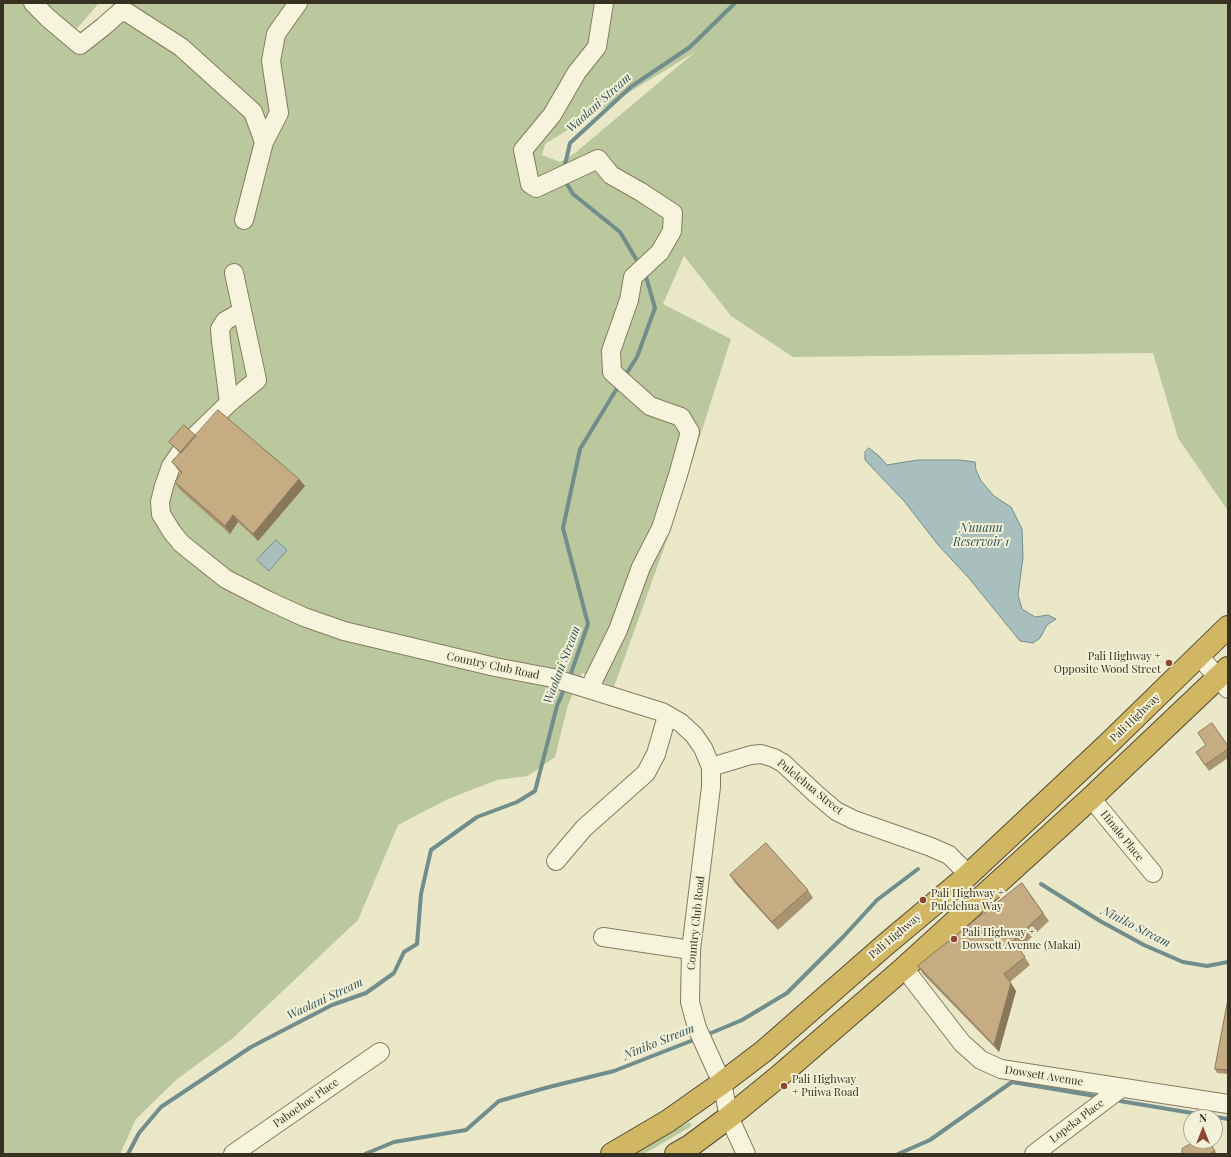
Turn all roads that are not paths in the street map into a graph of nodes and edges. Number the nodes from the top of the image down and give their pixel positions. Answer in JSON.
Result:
{"nodes":[{"id":1,"x":33,"y":3,"type":"edge"},
{"id":2,"x":298,"y":3,"type":"edge"},
{"id":3,"x":604,"y":3,"type":"edge"},
{"id":4,"x":264,"y":142,"type":"junction"},
{"id":5,"x":244,"y":220,"type":"dead end"},
{"id":6,"x":234,"y":274,"type":"dead end"},
{"id":7,"x":241,"y":312,"type":"junction"},
{"id":8,"x":229,"y":403,"type":"junction"},
{"id":9,"x":195,"y":436,"type":"edge"},
{"id":10,"x":180,"y":453,"type":"edge"},
{"id":11,"x":1228,"y":627,"type":"edge"},
{"id":12,"x":1199,"y":656,"type":"junction"},
{"id":13,"x":1225,"y":678,"type":"edge"},
{"id":14,"x":585,"y":688,"type":"junction"},
{"id":15,"x":667,"y":716,"type":"junction"},
{"id":16,"x":711,"y":767,"type":"junction"},
{"id":17,"x":1091,"y":798,"type":"junction"},
{"id":18,"x":556,"y":861,"type":"dead end"},
{"id":19,"x":1153,"y":873,"type":"dead end"},
{"id":20,"x":967,"y":876,"type":"junction"},
{"id":21,"x":603,"y":937,"type":"dead end"},
{"id":22,"x":691,"y":950,"type":"junction"},
{"id":23,"x":904,"y":968,"type":"junction"},
{"id":24,"x":818,"y":1004,"type":"junction"},
{"id":25,"x":380,"y":1052,"type":"dead end"},
{"id":26,"x":722,"y":1083,"type":"junction"},
{"id":27,"x":1121,"y":1088,"type":"junction"},
{"id":28,"x":1228,"y":1104,"type":"edge"},
{"id":29,"x":729,"y":1117,"type":"junction"},
{"id":30,"x":233,"y":1154,"type":"edge"},
{"id":31,"x":612,"y":1154,"type":"edge"},
{"id":32,"x":676,"y":1154,"type":"edge"},
{"id":33,"x":746,"y":1154,"type":"edge"},
{"id":34,"x":1034,"y":1154,"type":"edge"}],
"edges":[{"from":1,"to":4,"type":"street"},
{"from":2,"to":4,"type":"street"},
{"from":3,"to":14,"type":"street"},
{"from":4,"to":5,"type":"street"},
{"from":6,"to":7,"type":"street"},
{"from":7,"to":8,"type":"street"},
{"from":7,"to":8,"type":"street"},
{"from":8,"to":9,"type":"street"},
{"from":10,"to":14,"type":"street","name":"Country Club Road"},
{"from":11,"to":12,"type":"highway","name":"Pali Highway"},
{"from":12,"to":13,"type":"street"},
{"from":12,"to":20,"type":"highway","name":"Pali Highway"},
{"from":13,"to":17,"type":"highway"},
{"from":14,"to":15,"type":"street","name":"Country Club Road"},
{"from":15,"to":16,"type":"street","name":"Country Club Road"},
{"from":15,"to":18,"type":"street"},
{"from":16,"to":20,"type":"street","name":"Pulelehua Street"},
{"from":16,"to":22,"type":"street","name":"Country Club Road"},
{"from":17,"to":19,"type":"street","name":"Hinalo Place"},
{"from":17,"to":23,"type":"highway"},
{"from":20,"to":23,"type":"highway"},
{"from":20,"to":24,"type":"highway","name":"Pali Highway"},
{"from":21,"to":22,"type":"street"},
{"from":22,"to":26,"type":"street","name":"Country Club Road"},
{"from":23,"to":24,"type":"highway"},
{"from":23,"to":27,"type":"street","name":"Dowsett Avenue"},
{"from":23,"to":29,"type":"highway"},
{"from":24,"to":26,"type":"highway","name":"Pali Highway"},
{"from":25,"to":30,"type":"street","name":"Pahoehoe Place"},
{"from":26,"to":29,"type":"street","name":"Country Club Road"},
{"from":26,"to":31,"type":"highway","name":"Pali Highway"},
{"from":27,"to":28,"type":"street","name":"Dowsett Avenue"},
{"from":27,"to":34,"type":"street","name":"Lopeka Place"},
{"from":29,"to":32,"type":"highway"},
{"from":29,"to":33,"type":"street","name":"Country Club Road"}]}
